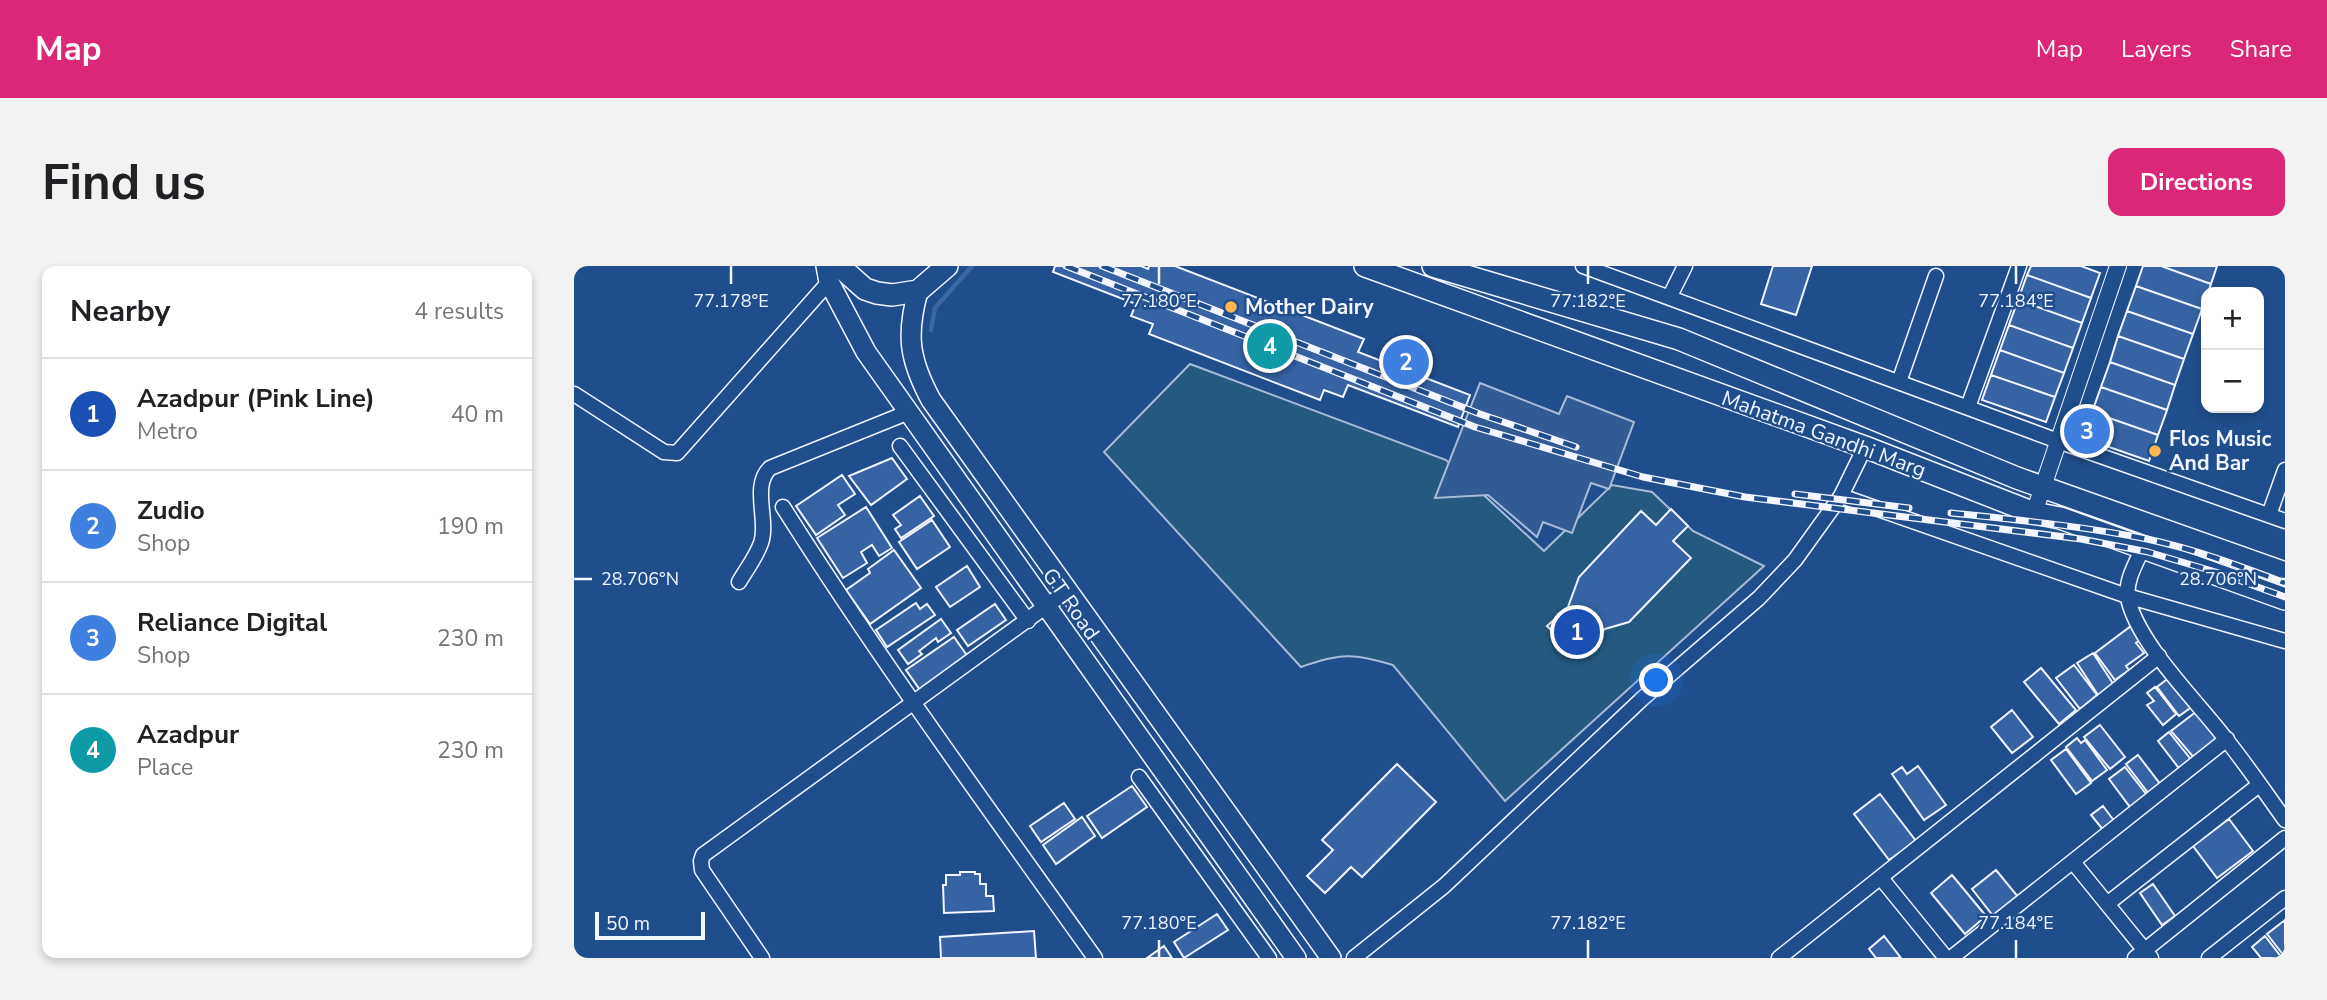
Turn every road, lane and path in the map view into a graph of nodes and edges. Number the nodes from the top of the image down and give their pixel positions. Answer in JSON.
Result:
{"nodes":[{"id":1,"x":947,"y":266,"type":"edge"},
{"id":2,"x":1364,"y":266,"type":"edge"},
{"id":3,"x":1433,"y":266,"type":"edge"},
{"id":4,"x":1583,"y":266,"type":"edge"},
{"id":5,"x":1685,"y":266,"type":"edge"},
{"id":6,"x":2019,"y":266,"type":"edge"},
{"id":7,"x":2118,"y":266,"type":"edge"},
{"id":8,"x":831,"y":271,"type":"edge"},
{"id":9,"x":1936,"y":276,"type":"dead end"},
{"id":10,"x":918,"y":291,"type":"junction"},
{"id":11,"x":1670,"y":296,"type":"junction"},
{"id":12,"x":1899,"y":382,"type":"junction"},
{"id":13,"x":574,"y":394,"type":"edge"},
{"id":14,"x":1968,"y":407,"type":"junction"},
{"id":15,"x":909,"y":412,"type":"junction"},
{"id":16,"x":2058,"y":441,"type":"junction"},
{"id":17,"x":900,"y":446,"type":"dead end"},
{"id":18,"x":1865,"y":447,"type":"junction"},
{"id":19,"x":2285,"y":470,"type":"edge"},
{"id":20,"x":2043,"y":487,"type":"junction"},
{"id":21,"x":1841,"y":496,"type":"junction"},
{"id":22,"x":783,"y":507,"type":"dead end"},
{"id":23,"x":2034,"y":513,"type":"junction"},
{"id":24,"x":2269,"y":516,"type":"junction"},
{"id":25,"x":2285,"y":521,"type":"edge"},
{"id":26,"x":2143,"y":548,"type":"junction"},
{"id":27,"x":2285,"y":573,"type":"edge"},
{"id":28,"x":739,"y":582,"type":"dead end"},
{"id":29,"x":1067,"y":591,"type":"junction"},
{"id":30,"x":2127,"y":596,"type":"junction"},
{"id":31,"x":2285,"y":599,"type":"edge"},
{"id":32,"x":1046,"y":608,"type":"junction"},
{"id":33,"x":1028,"y":621,"type":"junction"},
{"id":34,"x":2285,"y":641,"type":"edge"},
{"id":35,"x":2159,"y":656,"type":"junction"},
{"id":36,"x":913,"y":704,"type":"junction"},
{"id":37,"x":2227,"y":739,"type":"junction"},
{"id":38,"x":1139,"y":777,"type":"dead end"},
{"id":39,"x":2259,"y":785,"type":"junction"},
{"id":40,"x":2285,"y":820,"type":"edge"},
{"id":41,"x":2285,"y":838,"type":"edge"},
{"id":42,"x":2073,"y":862,"type":"junction"},
{"id":43,"x":1881,"y":878,"type":"junction"},
{"id":44,"x":2285,"y":898,"type":"edge"},
{"id":45,"x":2107,"y":904,"type":"junction"},
{"id":46,"x":2144,"y":955,"type":"edge"},
{"id":47,"x":1091,"y":956,"type":"edge"},
{"id":48,"x":762,"y":958,"type":"edge"},
{"id":49,"x":1269,"y":958,"type":"edge"},
{"id":50,"x":1296,"y":958,"type":"edge"},
{"id":51,"x":1331,"y":958,"type":"edge"},
{"id":52,"x":1354,"y":958,"type":"edge"},
{"id":53,"x":1779,"y":958,"type":"edge"},
{"id":54,"x":1949,"y":958,"type":"edge"},
{"id":55,"x":2209,"y":958,"type":"edge"}],
"edges":[{"from":1,"to":10,"type":"main road"},
{"from":2,"to":18,"type":"main road","name":"Mahatma Gandhi Marg"},
{"from":3,"to":20,"type":"main road","name":"Mahatma Gandhi Marg"},
{"from":4,"to":11,"type":"street"},
{"from":5,"to":11,"type":"street"},
{"from":6,"to":14,"type":"street"},
{"from":7,"to":16,"type":"street"},
{"from":8,"to":10,"type":"main road"},
{"from":8,"to":13,"type":"street"},
{"from":8,"to":15,"type":"main road","name":"GT Road"},
{"from":9,"to":12,"type":"street"},
{"from":10,"to":29,"type":"main road","name":"GT Road"},
{"from":11,"to":12,"type":"street"},
{"from":12,"to":14,"type":"street"},
{"from":14,"to":16,"type":"street"},
{"from":15,"to":28,"type":"street"},
{"from":15,"to":32,"type":"main road","name":"GT Road"},
{"from":16,"to":20,"type":"street"},
{"from":16,"to":24,"type":"street"},
{"from":17,"to":33,"type":"street"},
{"from":18,"to":21,"type":"street"},
{"from":18,"to":23,"type":"main road","name":"Mahatma Gandhi Marg"},
{"from":19,"to":24,"type":"street"},
{"from":20,"to":23,"type":"street"},
{"from":20,"to":27,"type":"main road","name":"Mahatma Gandhi Marg"},
{"from":21,"to":30,"type":"street"},
{"from":21,"to":52,"type":"street"},
{"from":22,"to":36,"type":"street"},
{"from":23,"to":26,"type":"main road","name":"Mahatma Gandhi Marg"},
{"from":24,"to":25,"type":"street"},
{"from":26,"to":30,"type":"street"},
{"from":26,"to":31,"type":"main road","name":"Mahatma Gandhi Marg"},
{"from":29,"to":32,"type":"street"},
{"from":29,"to":51,"type":"main road","name":"GT Road"},
{"from":30,"to":34,"type":"street"},
{"from":30,"to":35,"type":"street"},
{"from":32,"to":33,"type":"street"},
{"from":32,"to":50,"type":"main road","name":"GT Road"},
{"from":33,"to":36,"type":"street"},
{"from":35,"to":37,"type":"street"},
{"from":35,"to":43,"type":"street"},
{"from":36,"to":47,"type":"street"},
{"from":36,"to":48,"type":"street"},
{"from":37,"to":39,"type":"street"},
{"from":37,"to":42,"type":"street"},
{"from":38,"to":49,"type":"street"},
{"from":39,"to":40,"type":"street"},
{"from":39,"to":45,"type":"street"},
{"from":41,"to":46,"type":"street"},
{"from":42,"to":45,"type":"street"},
{"from":42,"to":54,"type":"street"},
{"from":43,"to":53,"type":"street"},
{"from":43,"to":54,"type":"street"},
{"from":44,"to":55,"type":"street"},
{"from":45,"to":46,"type":"street"}]}
